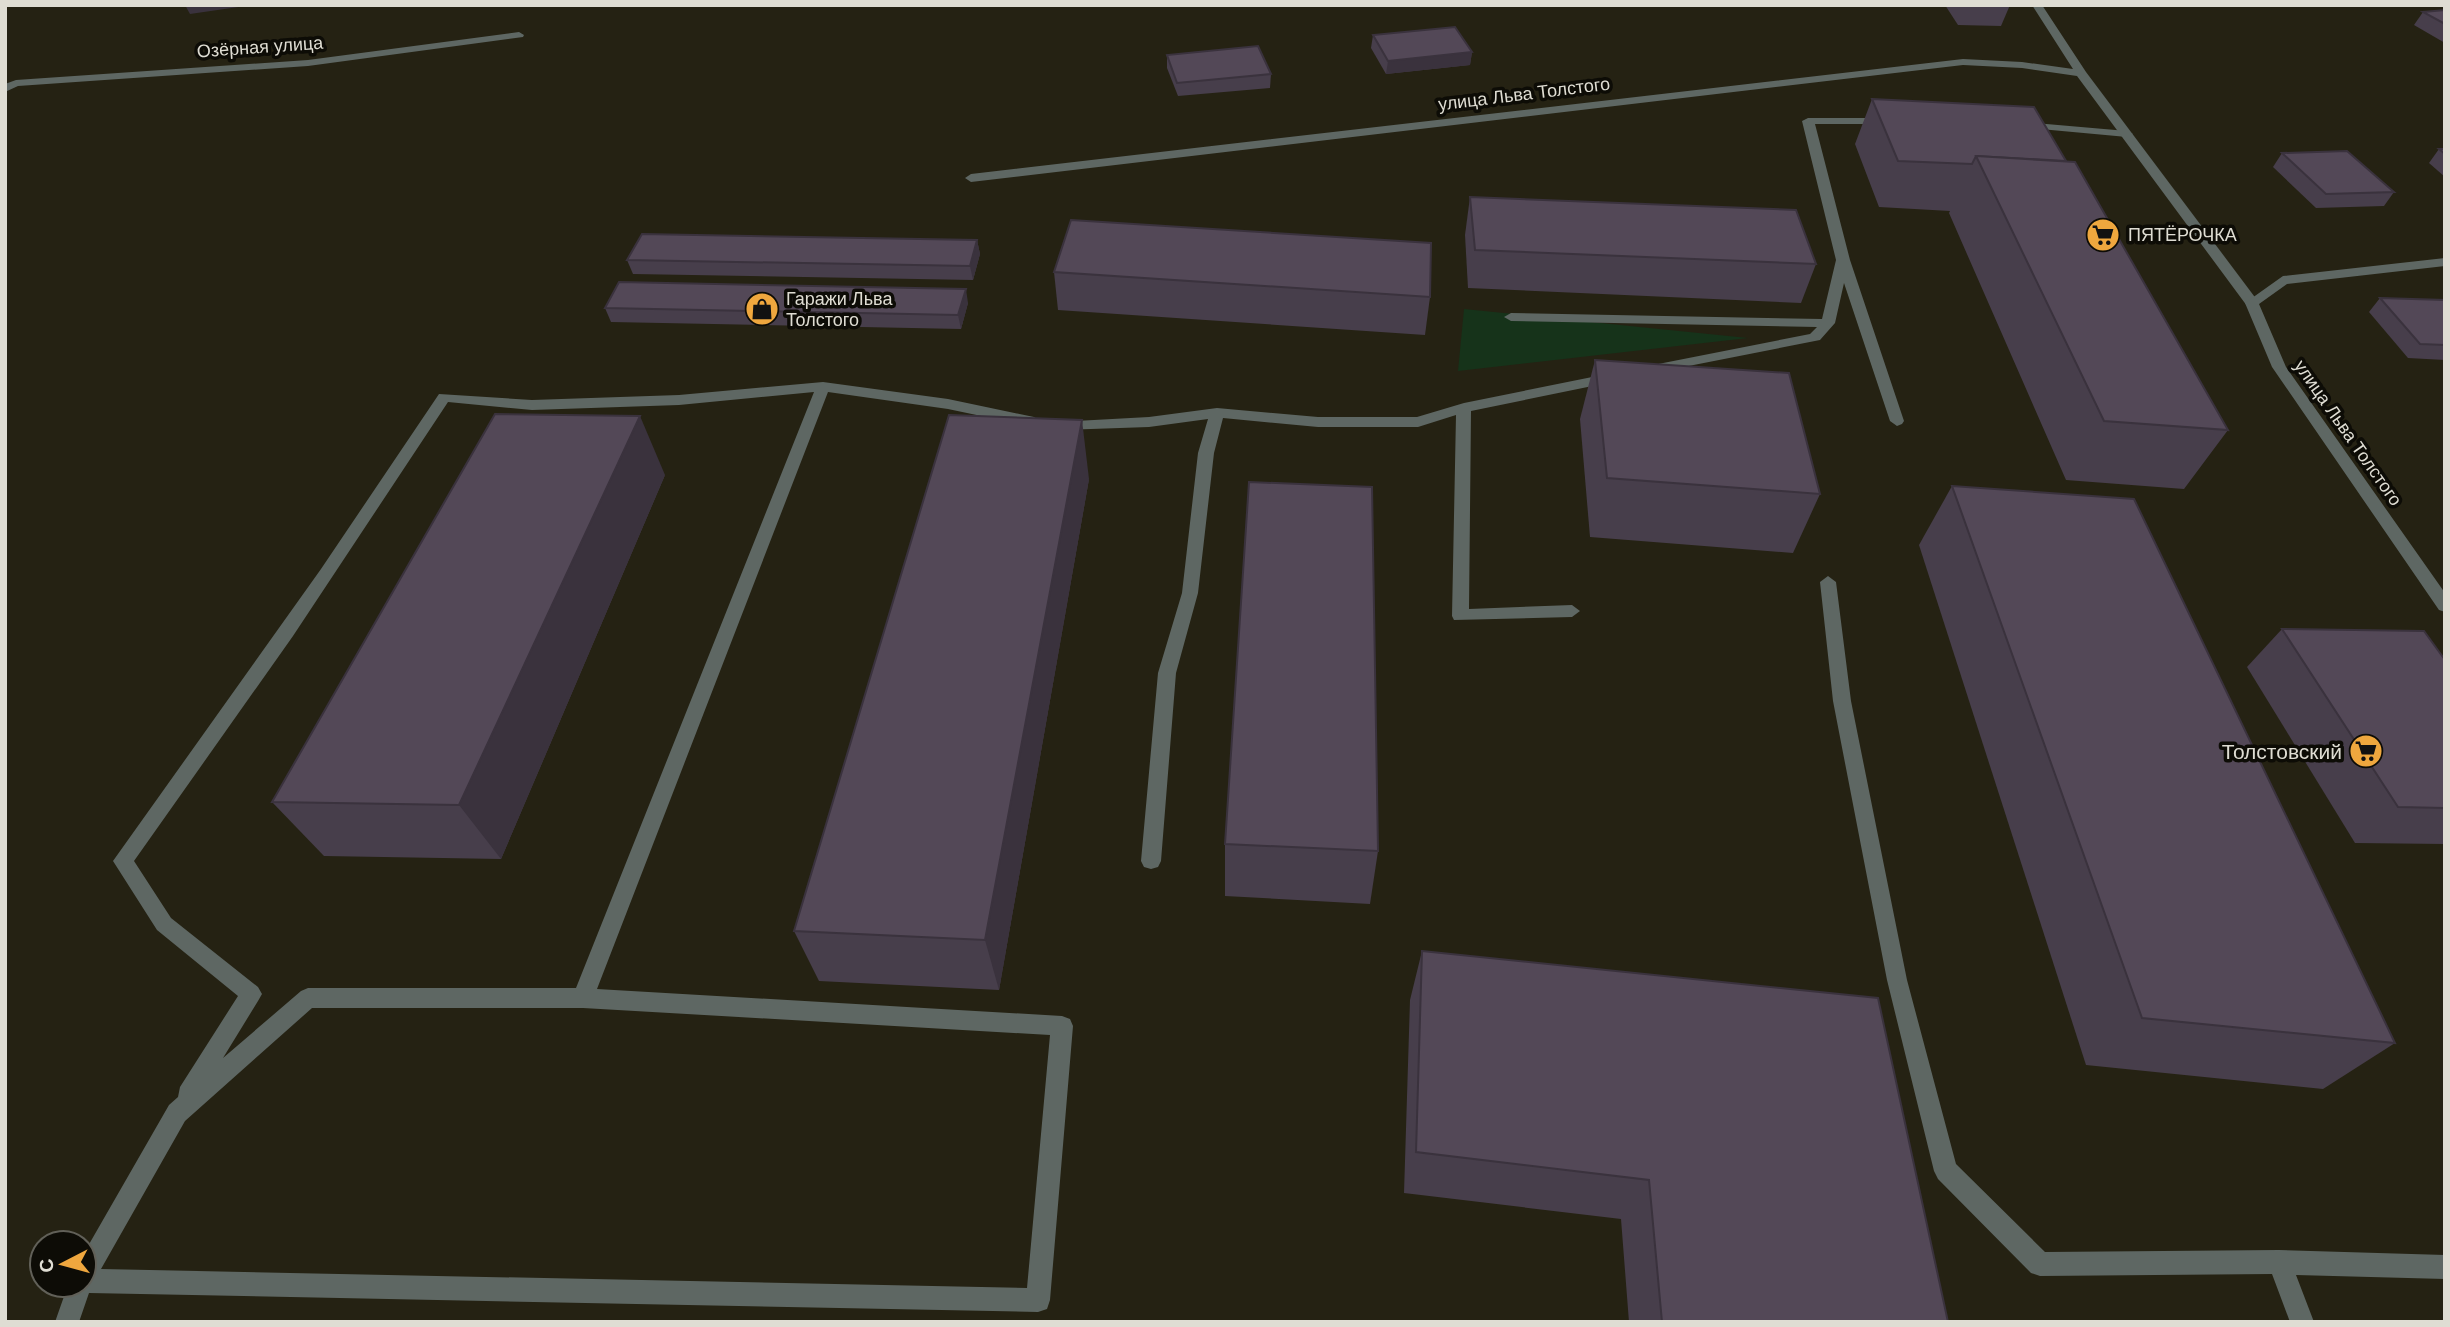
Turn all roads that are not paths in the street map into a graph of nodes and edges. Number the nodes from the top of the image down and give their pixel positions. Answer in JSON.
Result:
{"nodes":[{"id":1,"x":2037,"y":5,"type":"edge"},
{"id":2,"x":519,"y":35,"type":"dead end"},
{"id":3,"x":2081,"y":73,"type":"junction"},
{"id":4,"x":5,"y":89,"type":"edge"},
{"id":5,"x":1904,"y":121,"type":"edge"},
{"id":6,"x":2011,"y":124,"type":"edge"},
{"id":7,"x":2127,"y":134,"type":"junction"},
{"id":8,"x":971,"y":178,"type":"dead end"},
{"id":9,"x":1843,"y":260,"type":"junction"},
{"id":10,"x":2445,"y":262,"type":"edge"},
{"id":11,"x":2252,"y":303,"type":"junction"},
{"id":12,"x":1511,"y":317,"type":"dead end"},
{"id":13,"x":1828,"y":323,"type":"junction"},
{"id":14,"x":823,"y":387,"type":"junction"},
{"id":15,"x":1464,"y":408,"type":"junction"},
{"id":16,"x":1217,"y":413,"type":"junction"},
{"id":17,"x":1896,"y":421,"type":"dead end"},
{"id":18,"x":1828,"y":583,"type":"dead end"},
{"id":19,"x":2445,"y":606,"type":"edge"},
{"id":20,"x":1572,"y":611,"type":"dead end"},
{"id":21,"x":1151,"y":862,"type":"dead end"},
{"id":22,"x":583,"y":998,"type":"junction"},
{"id":23,"x":177,"y":1113,"type":"junction"},
{"id":24,"x":98,"y":1253,"type":"edge"},
{"id":25,"x":2279,"y":1262,"type":"junction"},
{"id":26,"x":2445,"y":1267,"type":"edge"},
{"id":27,"x":98,"y":1278,"type":"edge"},
{"id":28,"x":75,"y":1299,"type":"edge"},
{"id":29,"x":67,"y":1322,"type":"edge"},
{"id":30,"x":2302,"y":1322,"type":"edge"}],
"edges":[{"from":1,"to":3,"type":"street","name":"улица Льва Толстого"},
{"from":2,"to":4,"type":"street","name":"Озёрная улица"},
{"from":3,"to":7,"type":"street","name":"улица Льва Толстого"},
{"from":3,"to":8,"type":"street","name":"улица Льва Толстого"},
{"from":5,"to":9,"type":"street"},
{"from":6,"to":7,"type":"street"},
{"from":7,"to":11,"type":"street","name":"улица Льва Толстого"},
{"from":9,"to":13,"type":"street"},
{"from":9,"to":17,"type":"street"},
{"from":10,"to":11,"type":"street"},
{"from":11,"to":19,"type":"street","name":"улица Льва Толстого"},
{"from":12,"to":13,"type":"street"},
{"from":13,"to":15,"type":"street"},
{"from":14,"to":16,"type":"street"},
{"from":14,"to":22,"type":"street"},
{"from":14,"to":23,"type":"street"},
{"from":15,"to":16,"type":"street"},
{"from":15,"to":20,"type":"street"},
{"from":16,"to":21,"type":"street"},
{"from":18,"to":25,"type":"street"},
{"from":22,"to":23,"type":"street"},
{"from":22,"to":27,"type":"street"},
{"from":23,"to":24,"type":"street"},
{"from":25,"to":26,"type":"street"},
{"from":25,"to":30,"type":"street"},
{"from":28,"to":29,"type":"street"}]}
